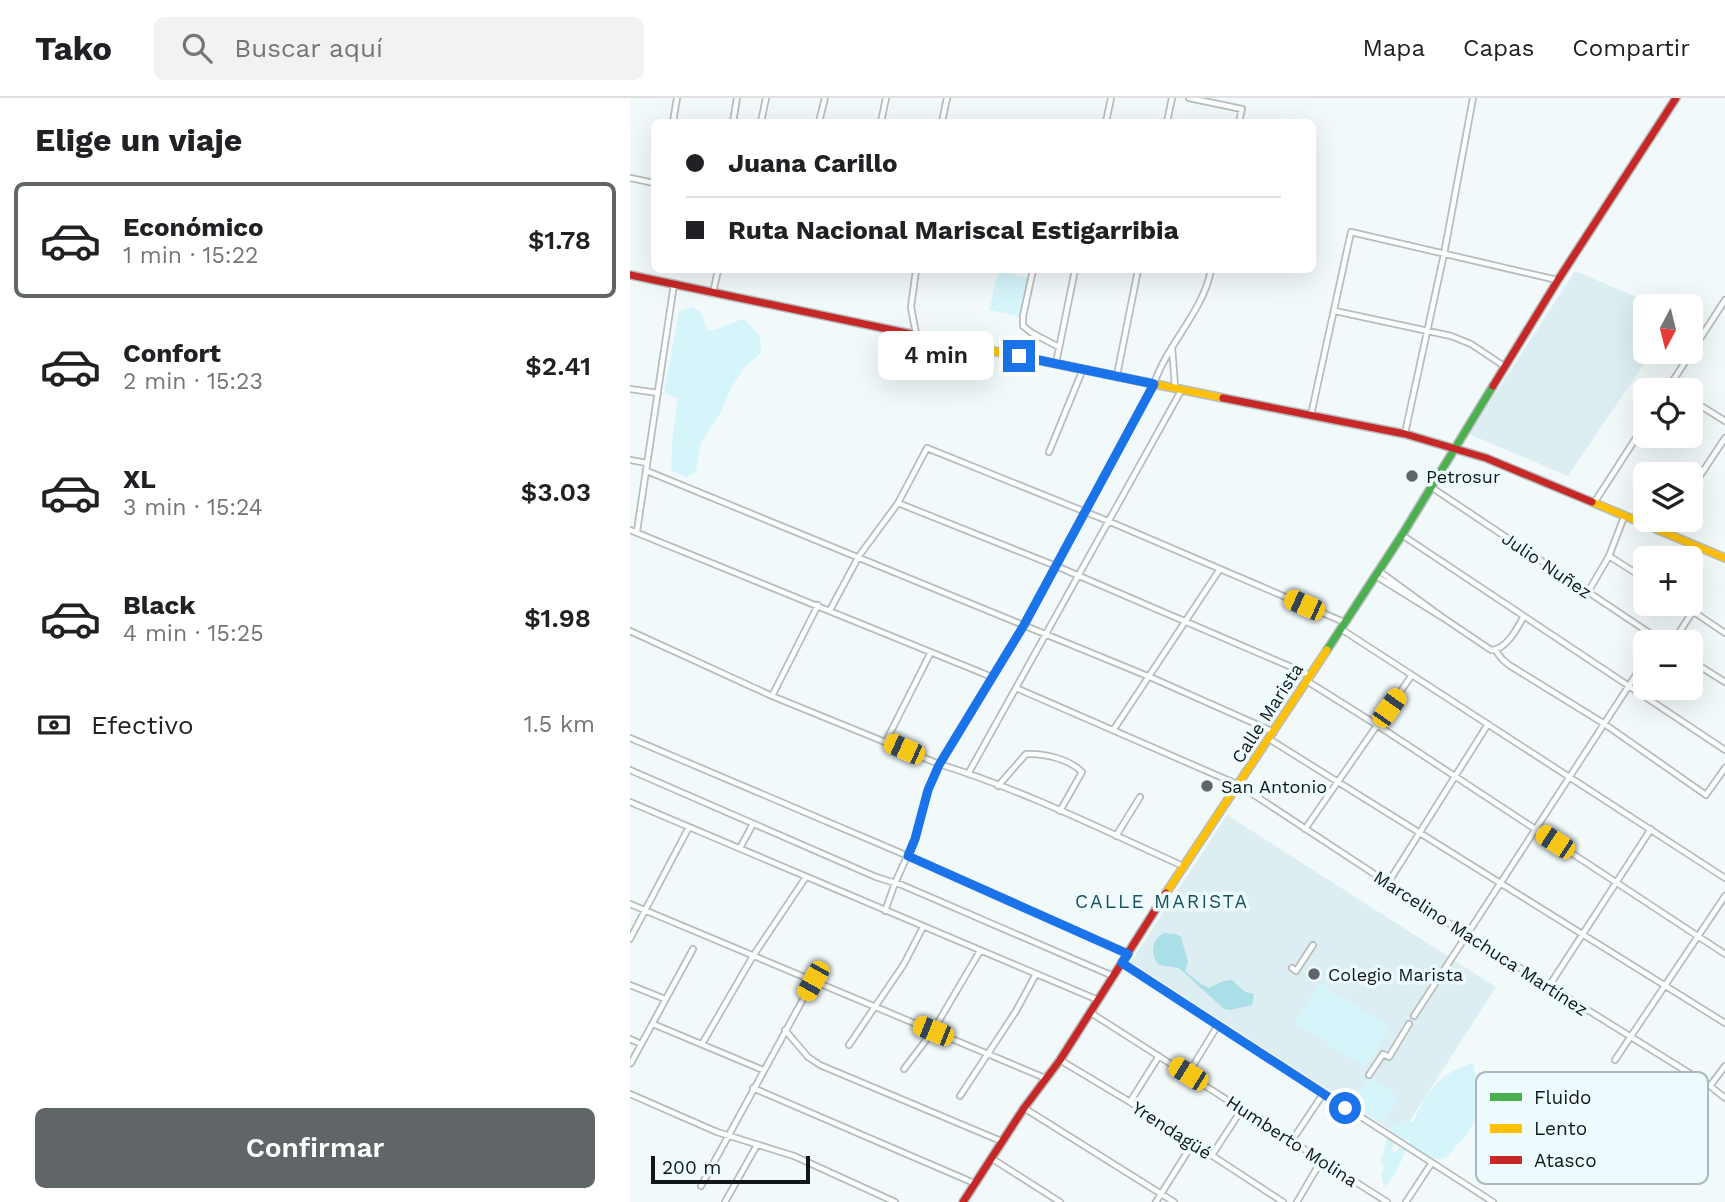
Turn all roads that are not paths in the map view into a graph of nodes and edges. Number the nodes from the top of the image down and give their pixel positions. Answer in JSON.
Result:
{"nodes":[{"id":1,"x":677,"y":98,"type":"edge"},
{"id":2,"x":737,"y":98,"type":"edge"},
{"id":3,"x":766,"y":98,"type":"edge"},
{"id":4,"x":825,"y":98,"type":"edge"},
{"id":5,"x":886,"y":98,"type":"edge"},
{"id":6,"x":947,"y":98,"type":"edge"},
{"id":7,"x":1111,"y":98,"type":"edge"},
{"id":8,"x":1172,"y":98,"type":"edge"},
{"id":9,"x":1189,"y":98,"type":"edge"},
{"id":10,"x":1473,"y":98,"type":"edge"},
{"id":11,"x":1676,"y":98,"type":"edge"},
{"id":12,"x":674,"y":119,"type":"edge"},
{"id":13,"x":734,"y":119,"type":"edge"},
{"id":14,"x":762,"y":119,"type":"edge"},
{"id":15,"x":820,"y":119,"type":"edge"},
{"id":16,"x":882,"y":119,"type":"edge"},
{"id":17,"x":944,"y":119,"type":"edge"},
{"id":18,"x":1107,"y":119,"type":"edge"},
{"id":19,"x":1168,"y":119,"type":"edge"},
{"id":20,"x":1240,"y":119,"type":"edge"},
{"id":21,"x":630,"y":178,"type":"edge"},
{"id":22,"x":651,"y":182,"type":"edge"},
{"id":23,"x":1444,"y":254,"type":"junction"},
{"id":24,"x":717,"y":273,"type":"edge"},
{"id":25,"x":916,"y":273,"type":"edge"},
{"id":26,"x":1032,"y":273,"type":"edge"},
{"id":27,"x":1074,"y":273,"type":"edge"},
{"id":28,"x":1137,"y":273,"type":"edge"},
{"id":29,"x":1210,"y":273,"type":"edge"},
{"id":30,"x":630,"y":275,"type":"edge"},
{"id":31,"x":1558,"y":280,"type":"junction"},
{"id":32,"x":674,"y":284,"type":"junction"},
{"id":33,"x":713,"y":293,"type":"junction"},
{"id":34,"x":1725,"y":300,"type":"edge"},
{"id":35,"x":1335,"y":311,"type":"junction"},
{"id":36,"x":1428,"y":331,"type":"junction"},
{"id":37,"x":916,"y":334,"type":"junction"},
{"id":38,"x":1059,"y":347,"type":"junction"},
{"id":39,"x":1172,"y":347,"type":"junction"},
{"id":40,"x":1056,"y":363,"type":"junction"},
{"id":41,"x":1504,"y":366,"type":"junction"},
{"id":42,"x":1083,"y":369,"type":"junction"},
{"id":43,"x":1117,"y":376,"type":"junction"},
{"id":44,"x":1674,"y":378,"type":"edge"},
{"id":45,"x":1154,"y":384,"type":"junction"},
{"id":46,"x":630,"y":389,"type":"edge"},
{"id":47,"x":1178,"y":389,"type":"junction"},
{"id":48,"x":658,"y":393,"type":"junction"},
{"id":49,"x":1703,"y":407,"type":"edge"},
{"id":50,"x":1311,"y":415,"type":"junction"},
{"id":51,"x":1725,"y":421,"type":"edge"},
{"id":52,"x":1405,"y":434,"type":"junction"},
{"id":53,"x":1725,"y":438,"type":"edge"},
{"id":54,"x":1633,"y":443,"type":"edge"},
{"id":55,"x":1455,"y":447,"type":"junction"},
{"id":56,"x":1049,"y":452,"type":"dead end"},
{"id":57,"x":630,"y":460,"type":"edge"},
{"id":58,"x":647,"y":463,"type":"junction"},
{"id":59,"x":647,"y":471,"type":"junction"},
{"id":60,"x":1703,"y":471,"type":"edge"},
{"id":61,"x":1431,"y":487,"type":"junction"},
{"id":62,"x":898,"y":503,"type":"junction"},
{"id":63,"x":1594,"y":503,"type":"junction"},
{"id":64,"x":1085,"y":513,"type":"junction"},
{"id":65,"x":1625,"y":516,"type":"junction"},
{"id":66,"x":1108,"y":521,"type":"junction"},
{"id":67,"x":630,"y":530,"type":"edge"},
{"id":68,"x":637,"y":531,"type":"junction"},
{"id":69,"x":1664,"y":533,"type":"joint"},
{"id":70,"x":1402,"y":535,"type":"junction"},
{"id":71,"x":859,"y":556,"type":"junction"},
{"id":72,"x":1609,"y":556,"type":"junction"},
{"id":73,"x":1725,"y":558,"type":"edge"},
{"id":74,"x":1056,"y":566,"type":"junction"},
{"id":75,"x":1220,"y":569,"type":"junction"},
{"id":76,"x":1633,"y":571,"type":"edge"},
{"id":77,"x":1377,"y":573,"type":"junction"},
{"id":78,"x":1079,"y":576,"type":"junction"},
{"id":79,"x":1588,"y":592,"type":"junction"},
{"id":80,"x":818,"y":605,"type":"junction"},
{"id":81,"x":830,"y":610,"type":"junction"},
{"id":82,"x":1524,"y":616,"type":"junction"},
{"id":83,"x":1700,"y":616,"type":"edge"},
{"id":84,"x":1187,"y":622,"type":"junction"},
{"id":85,"x":1024,"y":625,"type":"junction"},
{"id":86,"x":1343,"y":626,"type":"junction"},
{"id":87,"x":1643,"y":630,"type":"edge"},
{"id":88,"x":630,"y":631,"type":"edge"},
{"id":89,"x":1725,"y":633,"type":"edge"},
{"id":90,"x":1046,"y":635,"type":"junction"},
{"id":91,"x":1496,"y":651,"type":"junction"},
{"id":92,"x":931,"y":652,"type":"junction"},
{"id":93,"x":1703,"y":668,"type":"edge"},
{"id":94,"x":1412,"y":675,"type":"junction"},
{"id":95,"x":992,"y":677,"type":"junction"},
{"id":96,"x":1150,"y":677,"type":"junction"},
{"id":97,"x":1309,"y":678,"type":"junction"},
{"id":98,"x":1633,"y":678,"type":"edge"},
{"id":99,"x":1725,"y":682,"type":"edge"},
{"id":100,"x":1628,"y":685,"type":"junction"},
{"id":101,"x":1016,"y":688,"type":"junction"},
{"id":102,"x":772,"y":696,"type":"junction"},
{"id":103,"x":1603,"y":723,"type":"junction"},
{"id":104,"x":1488,"y":724,"type":"junction"},
{"id":105,"x":1377,"y":725,"type":"junction"},
{"id":106,"x":1114,"y":729,"type":"junction"},
{"id":107,"x":1272,"y":735,"type":"junction"},
{"id":108,"x":630,"y":738,"type":"edge"},
{"id":109,"x":886,"y":741,"type":"junction"},
{"id":110,"x":1725,"y":750,"type":"edge"},
{"id":111,"x":939,"y":765,"type":"junction"},
{"id":112,"x":1725,"y":768,"type":"edge"},
{"id":113,"x":630,"y":770,"type":"edge"},
{"id":114,"x":968,"y":774,"type":"junction"},
{"id":115,"x":1455,"y":776,"type":"junction"},
{"id":116,"x":1569,"y":776,"type":"junction"},
{"id":117,"x":1339,"y":781,"type":"junction"},
{"id":118,"x":1240,"y":785,"type":"junction"},
{"id":119,"x":998,"y":786,"type":"junction"},
{"id":120,"x":1140,"y":797,"type":"dead end"},
{"id":121,"x":630,"y":802,"type":"edge"},
{"id":122,"x":1060,"y":811,"type":"junction"},
{"id":123,"x":753,"y":824,"type":"junction"},
{"id":124,"x":689,"y":827,"type":"junction"},
{"id":125,"x":1305,"y":829,"type":"junction"},
{"id":126,"x":1535,"y":829,"type":"junction"},
{"id":127,"x":1651,"y":830,"type":"junction"},
{"id":128,"x":1420,"y":832,"type":"junction"},
{"id":129,"x":1116,"y":836,"type":"junction"},
{"id":130,"x":740,"y":848,"type":"junction"},
{"id":131,"x":908,"y":856,"type":"junction"},
{"id":132,"x":1182,"y":866,"type":"junction"},
{"id":133,"x":806,"y":877,"type":"junction"},
{"id":134,"x":1725,"y":878,"type":"edge"},
{"id":135,"x":1500,"y":882,"type":"junction"},
{"id":136,"x":1616,"y":882,"type":"junction"},
{"id":137,"x":895,"y":883,"type":"junction"},
{"id":138,"x":1388,"y":883,"type":"junction"},
{"id":139,"x":1725,"y":896,"type":"edge"},
{"id":140,"x":630,"y":904,"type":"edge"},
{"id":141,"x":645,"y":911,"type":"junction"},
{"id":142,"x":886,"y":911,"type":"junction"},
{"id":143,"x":923,"y":927,"type":"junction"},
{"id":144,"x":1583,"y":934,"type":"junction"},
{"id":145,"x":1467,"y":935,"type":"junction"},
{"id":146,"x":1698,"y":936,"type":"junction"},
{"id":147,"x":630,"y":939,"type":"edge"},
{"id":148,"x":1313,"y":945,"type":"dead end"},
{"id":149,"x":693,"y":949,"type":"dead end"},
{"id":150,"x":981,"y":951,"type":"junction"},
{"id":151,"x":1128,"y":954,"type":"junction"},
{"id":152,"x":1725,"y":954,"type":"edge"},
{"id":153,"x":753,"y":956,"type":"junction"},
{"id":154,"x":1122,"y":963,"type":"junction"},
{"id":155,"x":1292,"y":968,"type":"dead end"},
{"id":156,"x":1036,"y":974,"type":"junction"},
{"id":157,"x":1113,"y":976,"type":"junction"},
{"id":158,"x":813,"y":981,"type":"junction"},
{"id":159,"x":630,"y":985,"type":"edge"},
{"id":160,"x":1665,"y":985,"type":"junction"},
{"id":161,"x":1549,"y":986,"type":"junction"},
{"id":162,"x":665,"y":999,"type":"junction"},
{"id":163,"x":1098,"y":1000,"type":"junction"},
{"id":164,"x":875,"y":1007,"type":"junction"},
{"id":165,"x":1091,"y":1013,"type":"junction"},
{"id":166,"x":1414,"y":1016,"type":"dead end"},
{"id":167,"x":1725,"y":1023,"type":"edge"},
{"id":168,"x":653,"y":1024,"type":"junction"},
{"id":169,"x":1409,"y":1024,"type":"dead end"},
{"id":170,"x":1219,"y":1026,"type":"junction"},
{"id":171,"x":785,"y":1030,"type":"junction"},
{"id":172,"x":933,"y":1031,"type":"junction"},
{"id":173,"x":1629,"y":1038,"type":"junction"},
{"id":174,"x":630,"y":1039,"type":"edge"},
{"id":175,"x":641,"y":1044,"type":"junction"},
{"id":176,"x":702,"y":1044,"type":"junction"},
{"id":177,"x":849,"y":1045,"type":"dead end"},
{"id":178,"x":986,"y":1054,"type":"junction"},
{"id":179,"x":1159,"y":1056,"type":"junction"},
{"id":180,"x":1060,"y":1060,"type":"junction"},
{"id":181,"x":1615,"y":1060,"type":"dead end"},
{"id":182,"x":631,"y":1063,"type":"edge"},
{"id":183,"x":1725,"y":1066,"type":"edge"},
{"id":184,"x":904,"y":1069,"type":"dead end"},
{"id":185,"x":763,"y":1070,"type":"junction"},
{"id":186,"x":1686,"y":1072,"type":"edge"},
{"id":187,"x":1188,"y":1074,"type":"junction"},
{"id":188,"x":1369,"y":1075,"type":"dead end"},
{"id":189,"x":1046,"y":1079,"type":"junction"},
{"id":190,"x":1710,"y":1086,"type":"joint"},
{"id":191,"x":753,"y":1088,"type":"junction"},
{"id":192,"x":630,"y":1094,"type":"edge"},
{"id":193,"x":1323,"y":1094,"type":"junction"},
{"id":194,"x":960,"y":1096,"type":"dead end"},
{"id":195,"x":1725,"y":1098,"type":"edge"},
{"id":196,"x":1130,"y":1102,"type":"junction"},
{"id":197,"x":1024,"y":1108,"type":"junction"},
{"id":198,"x":1242,"y":1109,"type":"junction"},
{"id":199,"x":728,"y":1135,"type":"junction"},
{"id":200,"x":1002,"y":1142,"type":"junction"},
{"id":201,"x":1291,"y":1142,"type":"junction"},
{"id":202,"x":1193,"y":1143,"type":"junction"},
{"id":203,"x":757,"y":1145,"type":"junction"},
{"id":204,"x":1212,"y":1155,"type":"junction"},
{"id":205,"x":992,"y":1158,"type":"junction"},
{"id":206,"x":1321,"y":1161,"type":"junction"},
{"id":207,"x":1431,"y":1164,"type":"junction"},
{"id":208,"x":974,"y":1183,"type":"junction"},
{"id":209,"x":701,"y":1186,"type":"dead end"},
{"id":210,"x":1161,"y":1194,"type":"junction"},
{"id":211,"x":725,"y":1202,"type":"edge"},
{"id":212,"x":895,"y":1202,"type":"edge"},
{"id":213,"x":963,"y":1202,"type":"edge"},
{"id":214,"x":1060,"y":1202,"type":"edge"},
{"id":215,"x":1156,"y":1202,"type":"edge"},
{"id":216,"x":1174,"y":1202,"type":"edge"},
{"id":217,"x":1283,"y":1202,"type":"edge"},
{"id":218,"x":1297,"y":1202,"type":"edge"},
{"id":219,"x":1387,"y":1202,"type":"edge"},
{"id":220,"x":1406,"y":1202,"type":"edge"},
{"id":221,"x":1493,"y":1202,"type":"edge"}],
"edges":[{"from":1,"to":12,"type":"street"},
{"from":2,"to":13,"type":"street"},
{"from":3,"to":14,"type":"street"},
{"from":4,"to":15,"type":"street"},
{"from":5,"to":16,"type":"street"},
{"from":6,"to":17,"type":"street"},
{"from":7,"to":18,"type":"street"},
{"from":8,"to":19,"type":"street"},
{"from":9,"to":20,"type":"street"},
{"from":10,"to":23,"type":"street"},
{"from":11,"to":31,"type":"street","name":"Calle Marista"},
{"from":21,"to":22,"type":"street"},
{"from":23,"to":31,"type":"street"},
{"from":23,"to":35,"type":"street"},
{"from":23,"to":36,"type":"street"},
{"from":24,"to":33,"type":"street"},
{"from":25,"to":37,"type":"street"},
{"from":26,"to":38,"type":"street"},
{"from":27,"to":38,"type":"street"},
{"from":28,"to":43,"type":"street"},
{"from":29,"to":39,"type":"street"},
{"from":30,"to":32,"type":"street"},
{"from":31,"to":41,"type":"street","name":"Calle Marista"},
{"from":32,"to":33,"type":"street"},
{"from":32,"to":48,"type":"street"},
{"from":33,"to":37,"type":"street"},
{"from":34,"to":44,"type":"street"},
{"from":35,"to":36,"type":"street"},
{"from":35,"to":50,"type":"street"},
{"from":36,"to":41,"type":"street"},
{"from":36,"to":52,"type":"street"},
{"from":37,"to":40,"type":"street"},
{"from":38,"to":40,"type":"street"},
{"from":39,"to":45,"type":"street"},
{"from":39,"to":47,"type":"street"},
{"from":40,"to":42,"type":"street"},
{"from":41,"to":55,"type":"street","name":"Calle Marista"},
{"from":42,"to":43,"type":"street"},
{"from":42,"to":56,"type":"street"},
{"from":43,"to":45,"type":"street"},
{"from":45,"to":47,"type":"street"},
{"from":45,"to":64,"type":"street"},
{"from":46,"to":48,"type":"street"},
{"from":47,"to":50,"type":"street"},
{"from":47,"to":66,"type":"street"},
{"from":48,"to":58,"type":"street"},
{"from":49,"to":51,"type":"street"},
{"from":50,"to":52,"type":"street"},
{"from":52,"to":55,"type":"street"},
{"from":53,"to":60,"type":"street"},
{"from":54,"to":63,"type":"street"},
{"from":55,"to":61,"type":"street","name":"Calle Marista"},
{"from":55,"to":63,"type":"street"},
{"from":57,"to":58,"type":"street"},
{"from":58,"to":59,"type":"street"},
{"from":59,"to":68,"type":"street"},
{"from":59,"to":71,"type":"street"},
{"from":61,"to":70,"type":"street","name":"Calle Marista"},
{"from":61,"to":79,"type":"street","name":"Julio Nuñez"},
{"from":62,"to":64,"type":"street"},
{"from":62,"to":71,"type":"street"},
{"from":62,"to":74,"type":"street"},
{"from":63,"to":65,"type":"street"},
{"from":64,"to":66,"type":"street"},
{"from":64,"to":74,"type":"street"},
{"from":65,"to":69,"type":"street"},
{"from":65,"to":72,"type":"street"},
{"from":66,"to":75,"type":"street"},
{"from":66,"to":78,"type":"street"},
{"from":67,"to":68,"type":"street"},
{"from":68,"to":80,"type":"street"},
{"from":69,"to":73,"type":"street"},
{"from":70,"to":77,"type":"street","name":"Calle Marista"},
{"from":70,"to":82,"type":"street"},
{"from":71,"to":81,"type":"street"},
{"from":71,"to":85,"type":"street"},
{"from":72,"to":76,"type":"street"},
{"from":72,"to":79,"type":"street"},
{"from":74,"to":78,"type":"street"},
{"from":74,"to":85,"type":"street"},
{"from":75,"to":84,"type":"street"},
{"from":75,"to":86,"type":"street"},
{"from":77,"to":86,"type":"street","name":"Calle Marista"},
{"from":77,"to":91,"type":"street"},
{"from":78,"to":84,"type":"street"},
{"from":78,"to":90,"type":"street"},
{"from":79,"to":87,"type":"street","name":"Julio Nuñez"},
{"from":80,"to":81,"type":"street"},
{"from":80,"to":102,"type":"street"},
{"from":81,"to":92,"type":"street"},
{"from":82,"to":91,"type":"street"},
{"from":82,"to":100,"type":"street"},
{"from":83,"to":89,"type":"street"},
{"from":84,"to":96,"type":"street"},
{"from":84,"to":97,"type":"street"},
{"from":85,"to":90,"type":"street"},
{"from":85,"to":95,"type":"street"},
{"from":86,"to":94,"type":"street"},
{"from":86,"to":97,"type":"street","name":"Calle Marista"},
{"from":88,"to":102,"type":"street"},
{"from":90,"to":96,"type":"street"},
{"from":90,"to":101,"type":"street"},
{"from":91,"to":103,"type":"street"},
{"from":92,"to":95,"type":"street"},
{"from":92,"to":109,"type":"street"},
{"from":93,"to":99,"type":"street"},
{"from":94,"to":104,"type":"street"},
{"from":94,"to":105,"type":"street"},
{"from":95,"to":111,"type":"street"},
{"from":96,"to":106,"type":"street"},
{"from":96,"to":107,"type":"street"},
{"from":97,"to":105,"type":"street"},
{"from":97,"to":107,"type":"street","name":"Calle Marista"},
{"from":98,"to":100,"type":"street"},
{"from":100,"to":103,"type":"street"},
{"from":100,"to":110,"type":"street"},
{"from":101,"to":106,"type":"street","name":"Marcelino Machuca Martínez"},
{"from":101,"to":114,"type":"street"},
{"from":102,"to":109,"type":"street"},
{"from":103,"to":112,"type":"street"},
{"from":103,"to":116,"type":"street"},
{"from":104,"to":115,"type":"street"},
{"from":104,"to":116,"type":"street"},
{"from":105,"to":115,"type":"street"},
{"from":105,"to":117,"type":"street"},
{"from":106,"to":118,"type":"street","name":"Marcelino Machuca Martínez"},
{"from":107,"to":117,"type":"street"},
{"from":107,"to":118,"type":"street","name":"Calle Marista"},
{"from":108,"to":131,"type":"street"},
{"from":109,"to":111,"type":"street"},
{"from":111,"to":114,"type":"street"},
{"from":111,"to":131,"type":"street"},
{"from":113,"to":123,"type":"street"},
{"from":114,"to":119,"type":"street"},
{"from":115,"to":126,"type":"street"},
{"from":115,"to":128,"type":"street"},
{"from":116,"to":126,"type":"street"},
{"from":116,"to":127,"type":"street"},
{"from":117,"to":125,"type":"street"},
{"from":117,"to":128,"type":"street"},
{"from":118,"to":125,"type":"street","name":"Marcelino Machuca Martínez"},
{"from":118,"to":132,"type":"street","name":"Calle Marista"},
{"from":119,"to":122,"type":"street"},
{"from":119,"to":122,"type":"street"},
{"from":120,"to":129,"type":"street"},
{"from":121,"to":124,"type":"street"},
{"from":122,"to":129,"type":"street"},
{"from":123,"to":130,"type":"street"},
{"from":123,"to":137,"type":"street"},
{"from":124,"to":130,"type":"street"},
{"from":124,"to":141,"type":"street"},
{"from":125,"to":138,"type":"street","name":"Marcelino Machuca Martínez"},
{"from":126,"to":135,"type":"street"},
{"from":126,"to":136,"type":"street"},
{"from":127,"to":134,"type":"street"},
{"from":127,"to":136,"type":"street"},
{"from":128,"to":135,"type":"street"},
{"from":128,"to":138,"type":"street"},
{"from":129,"to":132,"type":"street"},
{"from":130,"to":133,"type":"street"},
{"from":131,"to":137,"type":"street"},
{"from":131,"to":151,"type":"street"},
{"from":132,"to":151,"type":"street","name":"Calle Marista"},
{"from":133,"to":142,"type":"street"},
{"from":133,"to":153,"type":"street"},
{"from":135,"to":144,"type":"street"},
{"from":135,"to":145,"type":"street"},
{"from":136,"to":144,"type":"street"},
{"from":136,"to":146,"type":"street"},
{"from":137,"to":142,"type":"street"},
{"from":137,"to":157,"type":"street"},
{"from":138,"to":145,"type":"street","name":"Marcelino Machuca Martínez"},
{"from":139,"to":146,"type":"street"},
{"from":140,"to":141,"type":"street"},
{"from":141,"to":147,"type":"street"},
{"from":141,"to":153,"type":"street"},
{"from":142,"to":143,"type":"street"},
{"from":143,"to":150,"type":"street"},
{"from":143,"to":164,"type":"street"},
{"from":144,"to":160,"type":"street"},
{"from":144,"to":161,"type":"street"},
{"from":145,"to":161,"type":"street","name":"Marcelino Machuca Martínez"},
{"from":145,"to":166,"type":"street"},
{"from":146,"to":152,"type":"street"},
{"from":146,"to":160,"type":"street"},
{"from":148,"to":155,"type":"street"},
{"from":149,"to":162,"type":"street"},
{"from":150,"to":156,"type":"street"},
{"from":150,"to":172,"type":"street"},
{"from":151,"to":154,"type":"street","name":"Calle Marista"},
{"from":153,"to":158,"type":"street"},
{"from":153,"to":176,"type":"street"},
{"from":154,"to":157,"type":"street","name":"Calle Marista"},
{"from":154,"to":170,"type":"street"},
{"from":156,"to":163,"type":"street"},
{"from":156,"to":178,"type":"street"},
{"from":157,"to":163,"type":"street","name":"Calle Marista"},
{"from":158,"to":164,"type":"street"},
{"from":158,"to":171,"type":"street"},
{"from":159,"to":162,"type":"street"},
{"from":160,"to":167,"type":"street"},
{"from":160,"to":173,"type":"street"},
{"from":161,"to":173,"type":"street","name":"Marcelino Machuca Martínez"},
{"from":162,"to":168,"type":"street"},
{"from":163,"to":165,"type":"street","name":"Calle Marista"},
{"from":164,"to":172,"type":"street"},
{"from":164,"to":177,"type":"street"},
{"from":165,"to":179,"type":"street","name":"Humberto Molina"},
{"from":165,"to":180,"type":"street","name":"Calle Marista"},
{"from":168,"to":175,"type":"street"},
{"from":168,"to":176,"type":"street"},
{"from":169,"to":188,"type":"street"},
{"from":170,"to":187,"type":"street"},
{"from":170,"to":193,"type":"street"},
{"from":171,"to":185,"type":"street"},
{"from":171,"to":200,"type":"street"},
{"from":172,"to":178,"type":"street"},
{"from":172,"to":184,"type":"street"},
{"from":173,"to":181,"type":"street"},
{"from":173,"to":186,"type":"street","name":"Marcelino Machuca Martínez"},
{"from":174,"to":175,"type":"street"},
{"from":175,"to":182,"type":"street"},
{"from":176,"to":185,"type":"street"},
{"from":178,"to":189,"type":"street"},
{"from":178,"to":194,"type":"street"},
{"from":179,"to":187,"type":"street","name":"Humberto Molina"},
{"from":179,"to":196,"type":"street"},
{"from":180,"to":189,"type":"street","name":"Calle Marista"},
{"from":180,"to":196,"type":"street","name":"Yrendagüé"},
{"from":183,"to":190,"type":"street"},
{"from":185,"to":191,"type":"street"},
{"from":187,"to":198,"type":"street","name":"Humberto Molina"},
{"from":189,"to":197,"type":"street","name":"Calle Marista"},
{"from":190,"to":195,"type":"street","name":"Marcelino Machuca Martínez"},
{"from":191,"to":199,"type":"street"},
{"from":191,"to":208,"type":"street"},
{"from":192,"to":199,"type":"street"},
{"from":193,"to":201,"type":"street"},
{"from":193,"to":207,"type":"street"},
{"from":196,"to":202,"type":"street","name":"Yrendagüé"},
{"from":197,"to":200,"type":"street","name":"Calle Marista"},
{"from":197,"to":210,"type":"street"},
{"from":198,"to":201,"type":"street","name":"Humberto Molina"},
{"from":198,"to":204,"type":"street"},
{"from":199,"to":203,"type":"street"},
{"from":199,"to":209,"type":"street"},
{"from":200,"to":205,"type":"street","name":"Calle Marista"},
{"from":201,"to":206,"type":"street","name":"Humberto Molina"},
{"from":202,"to":204,"type":"street","name":"Yrendagüé"},
{"from":202,"to":210,"type":"street"},
{"from":203,"to":211,"type":"street"},
{"from":203,"to":212,"type":"street"},
{"from":204,"to":217,"type":"street","name":"Yrendagüé"},
{"from":205,"to":208,"type":"street","name":"Calle Marista"},
{"from":205,"to":214,"type":"street"},
{"from":206,"to":218,"type":"street"},
{"from":206,"to":219,"type":"street","name":"Humberto Molina"},
{"from":207,"to":220,"type":"street"},
{"from":207,"to":221,"type":"street"},
{"from":208,"to":213,"type":"street","name":"Calle Marista"},
{"from":210,"to":215,"type":"street"},
{"from":210,"to":216,"type":"street"}]}
